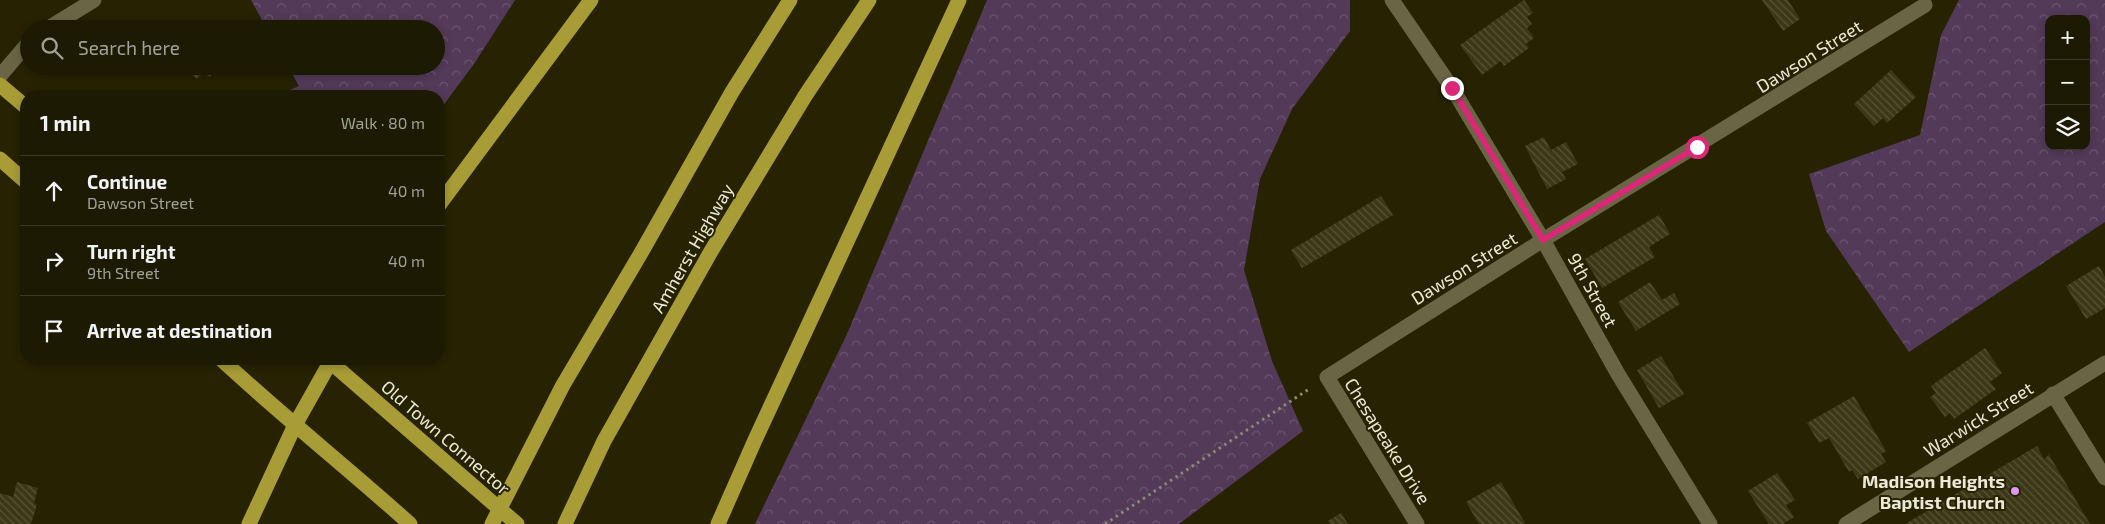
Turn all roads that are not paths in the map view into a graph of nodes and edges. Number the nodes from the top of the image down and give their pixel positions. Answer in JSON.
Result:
{"nodes":[{"id":1,"x":94,"y":0,"type":"edge"},
{"id":2,"x":591,"y":0,"type":"edge"},
{"id":3,"x":790,"y":0,"type":"edge"},
{"id":4,"x":869,"y":0,"type":"edge"},
{"id":5,"x":959,"y":0,"type":"edge"},
{"id":6,"x":1392,"y":0,"type":"edge"},
{"id":7,"x":1925,"y":5,"type":"dead end"},
{"id":8,"x":62,"y":20,"type":"edge"},
{"id":9,"x":20,"y":53,"type":"edge"},
{"id":10,"x":0,"y":76,"type":"edge"},
{"id":11,"x":0,"y":85,"type":"edge"},
{"id":12,"x":20,"y":102,"type":"edge"},
{"id":13,"x":0,"y":159,"type":"edge"},
{"id":14,"x":20,"y":177,"type":"edge"},
{"id":15,"x":445,"y":197,"type":"edge"},
{"id":16,"x":1543,"y":240,"type":"junction"},
{"id":17,"x":2105,"y":363,"type":"edge"},
{"id":18,"x":228,"y":365,"type":"edge"},
{"id":19,"x":327,"y":365,"type":"edge"},
{"id":20,"x":337,"y":365,"type":"edge"},
{"id":21,"x":1327,"y":377,"type":"joint"},
{"id":22,"x":2054,"y":394,"type":"junction"},
{"id":23,"x":295,"y":425,"type":"junction"},
{"id":24,"x":2105,"y":478,"type":"edge"},
{"id":25,"x":405,"y":519,"type":"edge"},
{"id":26,"x":249,"y":524,"type":"edge"},
{"id":27,"x":492,"y":524,"type":"edge"},
{"id":28,"x":517,"y":524,"type":"edge"},
{"id":29,"x":565,"y":524,"type":"edge"},
{"id":30,"x":718,"y":524,"type":"edge"},
{"id":31,"x":1417,"y":524,"type":"edge"},
{"id":32,"x":1710,"y":524,"type":"edge"},
{"id":33,"x":1846,"y":524,"type":"edge"}],
"edges":[{"from":1,"to":8,"type":"street"},
{"from":2,"to":15,"type":"highway"},
{"from":3,"to":27,"type":"highway"},
{"from":4,"to":29,"type":"highway","name":"Amherst Highway"},
{"from":5,"to":30,"type":"highway"},
{"from":6,"to":16,"type":"street","name":"9th Street"},
{"from":7,"to":16,"type":"street","name":"Dawson Street"},
{"from":9,"to":10,"type":"street"},
{"from":11,"to":12,"type":"highway"},
{"from":13,"to":14,"type":"highway"},
{"from":16,"to":21,"type":"street","name":"Dawson Street"},
{"from":16,"to":32,"type":"street","name":"9th Street"},
{"from":17,"to":22,"type":"street","name":"Warwick Street"},
{"from":18,"to":23,"type":"highway"},
{"from":19,"to":23,"type":"highway"},
{"from":20,"to":28,"type":"highway","name":"Old Town Connector"},
{"from":21,"to":31,"type":"street","name":"Chesapeake Drive"},
{"from":22,"to":24,"type":"street"},
{"from":22,"to":33,"type":"street","name":"Warwick Street"},
{"from":23,"to":25,"type":"highway"},
{"from":23,"to":26,"type":"highway"}]}
